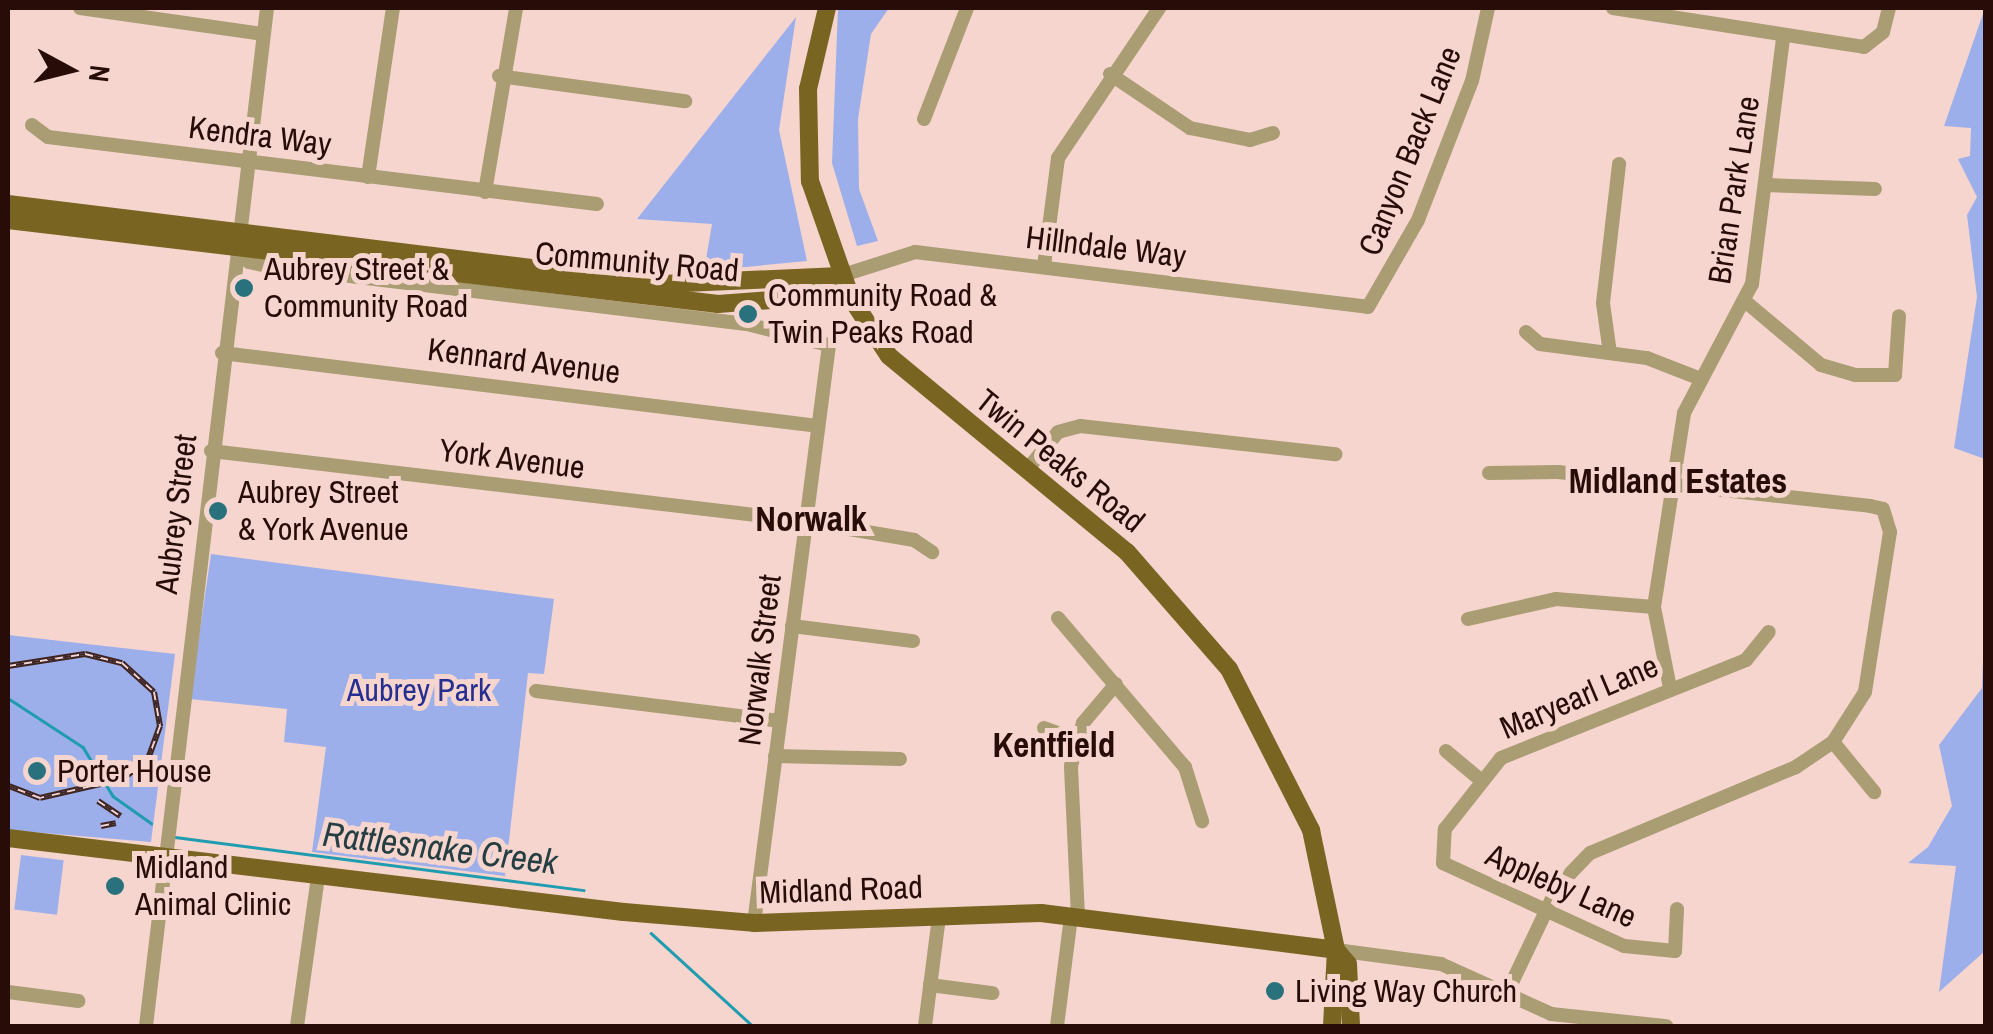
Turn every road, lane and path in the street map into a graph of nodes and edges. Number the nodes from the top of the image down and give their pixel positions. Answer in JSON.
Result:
{"nodes":[{"id":1,"x":80,"y":8,"type":"edge"},
{"id":2,"x":267,"y":8,"type":"edge"},
{"id":3,"x":392,"y":8,"type":"edge"},
{"id":4,"x":516,"y":8,"type":"edge"},
{"id":5,"x":827,"y":8,"type":"edge"},
{"id":6,"x":968,"y":8,"type":"edge"},
{"id":7,"x":1159,"y":8,"type":"edge"},
{"id":8,"x":1488,"y":8,"type":"edge"},
{"id":9,"x":1613,"y":8,"type":"edge"},
{"id":10,"x":1889,"y":8,"type":"edge"},
{"id":11,"x":263,"y":34,"type":"junction"},
{"id":12,"x":1783,"y":38,"type":"junction"},
{"id":13,"x":1110,"y":74,"type":"junction"},
{"id":14,"x":499,"y":76,"type":"junction"},
{"id":15,"x":685,"y":101,"type":"dead end"},
{"id":16,"x":924,"y":119,"type":"dead end"},
{"id":17,"x":32,"y":125,"type":"dead end"},
{"id":18,"x":1274,"y":133,"type":"dead end"},
{"id":19,"x":247,"y":162,"type":"junction"},
{"id":20,"x":1619,"y":164,"type":"dead end"},
{"id":21,"x":368,"y":177,"type":"junction"},
{"id":22,"x":1766,"y":185,"type":"junction"},
{"id":23,"x":1875,"y":190,"type":"dead end"},
{"id":24,"x":486,"y":192,"type":"junction"},
{"id":25,"x":8,"y":204,"type":"edge"},
{"id":26,"x":597,"y":204,"type":"dead end"},
{"id":27,"x":8,"y":220,"type":"edge"},
{"id":28,"x":238,"y":239,"type":"junction"},
{"id":29,"x":1044,"y":266,"type":"junction"},
{"id":30,"x":840,"y":276,"type":"junction"},
{"id":31,"x":1746,"y":302,"type":"junction"},
{"id":32,"x":1368,"y":307,"type":"joint"},
{"id":33,"x":1898,"y":316,"type":"dead end"},
{"id":34,"x":1526,"y":332,"type":"dead end"},
{"id":35,"x":1610,"y":353,"type":"junction"},
{"id":36,"x":222,"y":354,"type":"junction"},
{"id":37,"x":1696,"y":377,"type":"junction"},
{"id":38,"x":818,"y":426,"type":"junction"},
{"id":39,"x":211,"y":451,"type":"junction"},
{"id":40,"x":1334,"y":454,"type":"dead end"},
{"id":41,"x":1026,"y":471,"type":"junction"},
{"id":42,"x":1490,"y":473,"type":"dead end"},
{"id":43,"x":1676,"y":486,"type":"junction"},
{"id":44,"x":806,"y":523,"type":"junction"},
{"id":45,"x":932,"y":552,"type":"dead end"},
{"id":46,"x":1654,"y":606,"type":"junction"},
{"id":47,"x":1058,"y":618,"type":"dead end"},
{"id":48,"x":1468,"y":619,"type":"dead end"},
{"id":49,"x":792,"y":626,"type":"junction"},
{"id":50,"x":1769,"y":632,"type":"dead end"},
{"id":51,"x":913,"y":641,"type":"dead end"},
{"id":52,"x":1116,"y":684,"type":"junction"},
{"id":53,"x":1670,"y":688,"type":"junction"},
{"id":54,"x":536,"y":691,"type":"dead end"},
{"id":55,"x":780,"y":721,"type":"junction"},
{"id":56,"x":1044,"y":728,"type":"dead end"},
{"id":57,"x":1076,"y":739,"type":"junction"},
{"id":58,"x":1833,"y":742,"type":"junction"},
{"id":59,"x":1446,"y":751,"type":"dead end"},
{"id":60,"x":775,"y":756,"type":"junction"},
{"id":61,"x":900,"y":758,"type":"dead end"},
{"id":62,"x":1477,"y":778,"type":"junction"},
{"id":63,"x":1874,"y":792,"type":"dead end"},
{"id":64,"x":1202,"y":821,"type":"dead end"},
{"id":65,"x":8,"y":841,"type":"edge"},
{"id":66,"x":1439,"y":846,"type":"joint"},
{"id":67,"x":160,"y":857,"type":"junction"},
{"id":68,"x":318,"y":876,"type":"junction"},
{"id":69,"x":1677,"y":909,"type":"dead end"},
{"id":70,"x":1546,"y":911,"type":"junction"},
{"id":71,"x":1074,"y":916,"type":"junction"},
{"id":72,"x":939,"y":917,"type":"junction"},
{"id":73,"x":754,"y":923,"type":"junction"},
{"id":74,"x":1336,"y":950,"type":"junction"},
{"id":75,"x":930,"y":985,"type":"junction"},
{"id":76,"x":8,"y":992,"type":"edge"},
{"id":77,"x":992,"y":993,"type":"dead end"},
{"id":78,"x":1507,"y":994,"type":"junction"},
{"id":79,"x":78,"y":1001,"type":"dead end"},
{"id":80,"x":146,"y":1026,"type":"edge"},
{"id":81,"x":297,"y":1026,"type":"edge"},
{"id":82,"x":924,"y":1026,"type":"edge"},
{"id":83,"x":1057,"y":1026,"type":"edge"},
{"id":84,"x":1332,"y":1026,"type":"edge"},
{"id":85,"x":1351,"y":1026,"type":"edge"},
{"id":86,"x":1666,"y":1026,"type":"edge"}],
"edges":[{"from":1,"to":11,"type":"street"},
{"from":2,"to":11,"type":"street","name":"Aubrey Street"},
{"from":3,"to":21,"type":"street"},
{"from":4,"to":14,"type":"street"},
{"from":5,"to":30,"type":"main road","name":"Twin Peaks Road"},
{"from":6,"to":16,"type":"street"},
{"from":7,"to":13,"type":"street"},
{"from":8,"to":32,"type":"street","name":"Canyon Back Lane"},
{"from":9,"to":12,"type":"street"},
{"from":10,"to":12,"type":"street"},
{"from":11,"to":19,"type":"street","name":"Aubrey Street"},
{"from":12,"to":22,"type":"street","name":"Brian Park Lane"},
{"from":13,"to":18,"type":"street"},
{"from":13,"to":29,"type":"street"},
{"from":14,"to":15,"type":"street"},
{"from":14,"to":24,"type":"street"},
{"from":17,"to":19,"type":"street","name":"Kendra Way"},
{"from":19,"to":21,"type":"street","name":"Kendra Way"},
{"from":19,"to":28,"type":"street","name":"Aubrey Street"},
{"from":20,"to":35,"type":"street"},
{"from":21,"to":24,"type":"street","name":"Kendra Way"},
{"from":22,"to":23,"type":"street"},
{"from":22,"to":31,"type":"street","name":"Brian Park Lane"},
{"from":24,"to":26,"type":"street","name":"Kendra Way"},
{"from":25,"to":28,"type":"main road","name":"Community Road"},
{"from":27,"to":28,"type":"main road","name":"Community Road"},
{"from":28,"to":30,"type":"main road","name":"Community Road"},
{"from":28,"to":36,"type":"street","name":"Aubrey Street"},
{"from":28,"to":38,"type":"street","name":"Norwalk Street"},
{"from":29,"to":30,"type":"street","name":"Hillndale Way"},
{"from":29,"to":32,"type":"street","name":"Hillndale Way"},
{"from":30,"to":41,"type":"main road","name":"Twin Peaks Road"},
{"from":31,"to":33,"type":"street"},
{"from":31,"to":37,"type":"street","name":"Brian Park Lane"},
{"from":34,"to":35,"type":"street"},
{"from":35,"to":37,"type":"street"},
{"from":36,"to":38,"type":"street","name":"Kennard Avenue"},
{"from":36,"to":39,"type":"street","name":"Aubrey Street"},
{"from":37,"to":43,"type":"street","name":"Brian Park Lane"},
{"from":38,"to":44,"type":"street","name":"Norwalk Street"},
{"from":39,"to":44,"type":"street","name":"York Avenue"},
{"from":39,"to":67,"type":"street","name":"Aubrey Street"},
{"from":40,"to":41,"type":"street"},
{"from":41,"to":74,"type":"main road","name":"Twin Peaks Road"},
{"from":42,"to":43,"type":"street"},
{"from":43,"to":46,"type":"street","name":"Brian Park Lane"},
{"from":43,"to":58,"type":"street"},
{"from":44,"to":45,"type":"street","name":"York Avenue"},
{"from":44,"to":49,"type":"street","name":"Norwalk Street"},
{"from":46,"to":48,"type":"street"},
{"from":46,"to":53,"type":"street","name":"Brian Park Lane"},
{"from":47,"to":52,"type":"street"},
{"from":49,"to":51,"type":"street"},
{"from":49,"to":55,"type":"street","name":"Norwalk Street"},
{"from":50,"to":53,"type":"street","name":"Maryearl Lane"},
{"from":52,"to":57,"type":"street"},
{"from":52,"to":64,"type":"street"},
{"from":53,"to":62,"type":"street","name":"Maryearl Lane"},
{"from":54,"to":55,"type":"street"},
{"from":55,"to":60,"type":"street","name":"Norwalk Street"},
{"from":56,"to":57,"type":"street"},
{"from":57,"to":71,"type":"street"},
{"from":58,"to":63,"type":"street"},
{"from":58,"to":70,"type":"street"},
{"from":59,"to":62,"type":"street"},
{"from":60,"to":61,"type":"street"},
{"from":60,"to":73,"type":"street","name":"Norwalk Street"},
{"from":62,"to":66,"type":"street","name":"Maryearl Lane"},
{"from":65,"to":67,"type":"main road","name":"Midland Road"},
{"from":66,"to":70,"type":"street","name":"Appleby Lane"},
{"from":67,"to":68,"type":"main road","name":"Midland Road"},
{"from":67,"to":80,"type":"street","name":"Aubrey Street"},
{"from":68,"to":73,"type":"main road","name":"Midland Road"},
{"from":68,"to":81,"type":"street"},
{"from":69,"to":70,"type":"street","name":"Appleby Lane"},
{"from":70,"to":78,"type":"street"},
{"from":71,"to":72,"type":"main road","name":"Midland Road"},
{"from":71,"to":74,"type":"main road","name":"Midland Road"},
{"from":71,"to":83,"type":"street"},
{"from":72,"to":73,"type":"main road","name":"Midland Road"},
{"from":72,"to":75,"type":"street"},
{"from":74,"to":78,"type":"street","name":"Midland Road"},
{"from":74,"to":84,"type":"main road","name":"Twin Peaks Road"},
{"from":74,"to":85,"type":"main road","name":"Twin Peaks Road"},
{"from":75,"to":77,"type":"street"},
{"from":75,"to":82,"type":"street"},
{"from":76,"to":79,"type":"street"},
{"from":78,"to":86,"type":"street","name":"Midland Road"}]}
